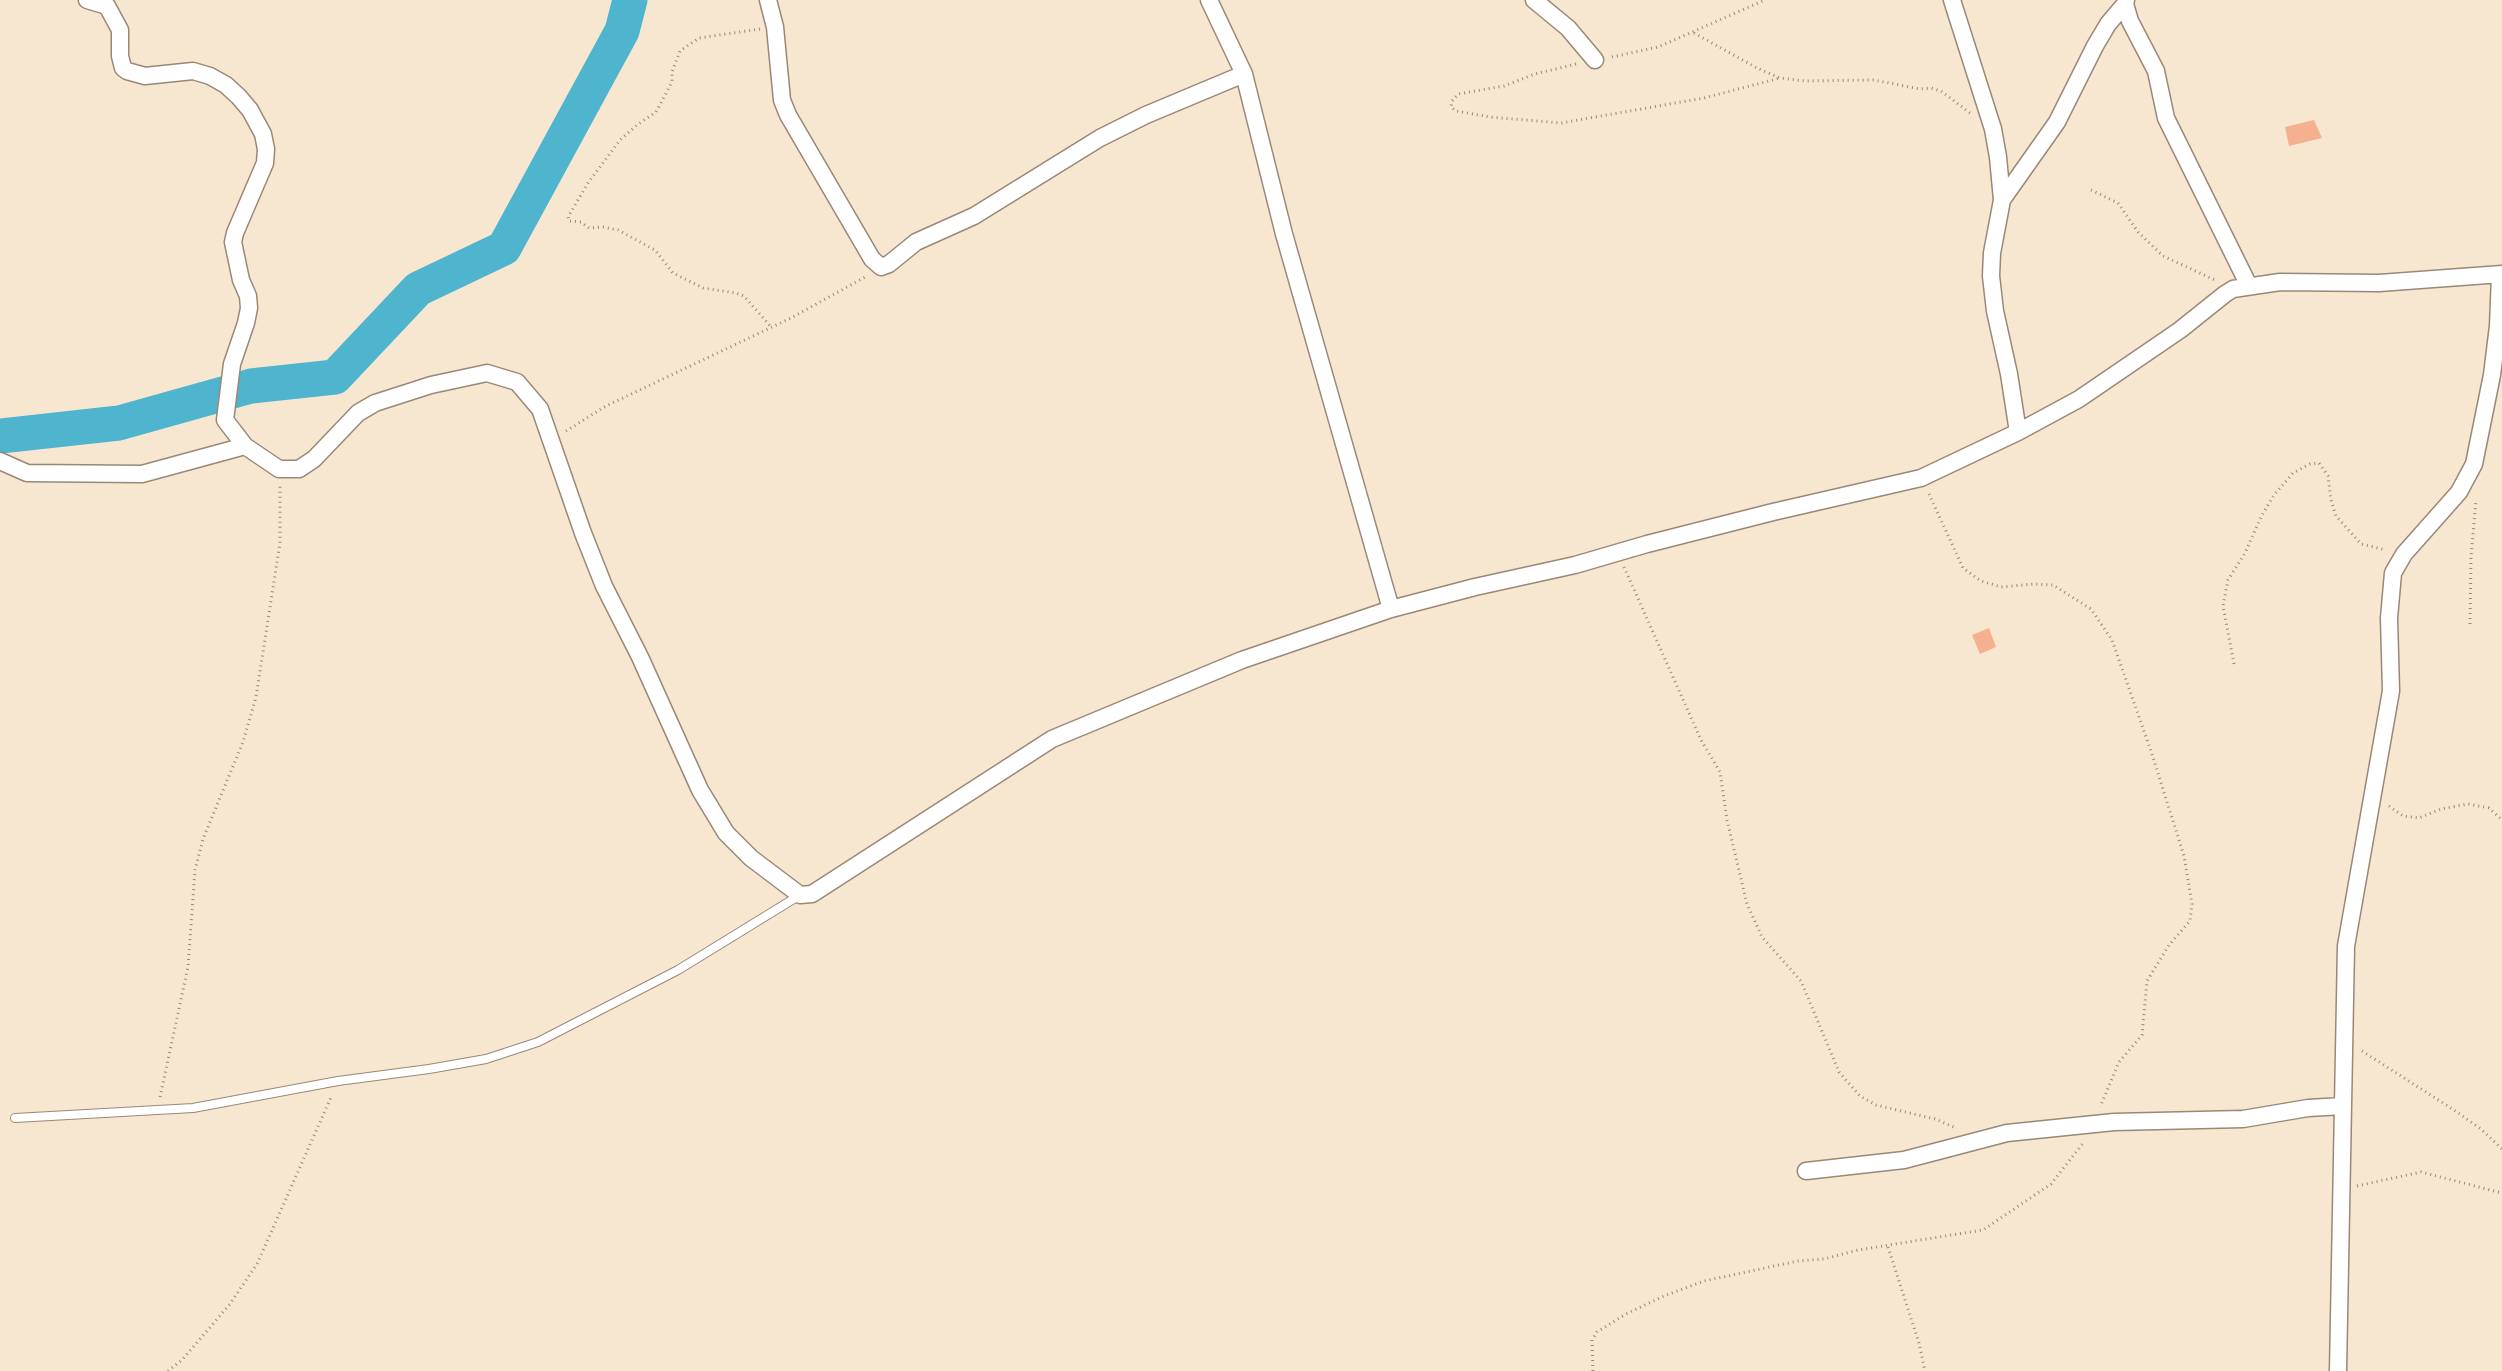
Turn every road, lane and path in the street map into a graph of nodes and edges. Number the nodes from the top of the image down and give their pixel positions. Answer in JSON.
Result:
{"nodes":[{"id":1,"x":87,"y":0,"type":"edge"},
{"id":2,"x":768,"y":0,"type":"edge"},
{"id":3,"x":1209,"y":0,"type":"edge"},
{"id":4,"x":1534,"y":0,"type":"edge"},
{"id":5,"x":1765,"y":0,"type":"edge"},
{"id":6,"x":1952,"y":0,"type":"edge"},
{"id":7,"x":2125,"y":2,"type":"edge"},
{"id":8,"x":775,"y":27,"type":"junction"},
{"id":9,"x":1694,"y":32,"type":"junction"},
{"id":10,"x":1595,"y":60,"type":"junction"},
{"id":11,"x":1244,"y":74,"type":"junction"},
{"id":12,"x":1780,"y":78,"type":"junction"},
{"id":13,"x":1990,"y":120,"type":"junction"},
{"id":14,"x":2091,"y":190,"type":"dead end"},
{"id":15,"x":2002,"y":200,"type":"junction"},
{"id":16,"x":875,"y":272,"type":"dead end"},
{"id":17,"x":2501,"y":274,"type":"edge"},
{"id":18,"x":2241,"y":288,"type":"junction"},
{"id":19,"x":771,"y":327,"type":"junction"},
{"id":20,"x":2018,"y":432,"type":"junction"},
{"id":21,"x":551,"y":440,"type":"junction"},
{"id":22,"x":245,"y":446,"type":"junction"},
{"id":23,"x":0,"y":461,"type":"edge"},
{"id":24,"x":279,"y":469,"type":"junction"},
{"id":25,"x":1921,"y":478,"type":"junction"},
{"id":26,"x":2476,"y":498,"type":"dead end"},
{"id":27,"x":1618,"y":553,"type":"junction"},
{"id":28,"x":2404,"y":554,"type":"junction"},
{"id":29,"x":1391,"y":609,"type":"junction"},
{"id":30,"x":2470,"y":624,"type":"dead end"},
{"id":31,"x":2234,"y":664,"type":"dead end"},
{"id":32,"x":2375,"y":788,"type":"junction"},
{"id":33,"x":2502,"y":820,"type":"edge"},
{"id":34,"x":800,"y":895,"type":"junction"},
{"id":35,"x":2345,"y":1039,"type":"junction"},
{"id":36,"x":338,"y":1081,"type":"junction"},
{"id":37,"x":2343,"y":1106,"type":"junction"},
{"id":38,"x":156,"y":1111,"type":"junction"},
{"id":39,"x":15,"y":1118,"type":"dead end"},
{"id":40,"x":2093,"y":1124,"type":"junction"},
{"id":41,"x":1982,"y":1140,"type":"junction"},
{"id":42,"x":2502,"y":1149,"type":"edge"},
{"id":43,"x":1806,"y":1171,"type":"dead end"},
{"id":44,"x":2342,"y":1190,"type":"junction"},
{"id":45,"x":2502,"y":1193,"type":"edge"},
{"id":46,"x":1888,"y":1247,"type":"junction"},
{"id":47,"x":168,"y":1371,"type":"edge"},
{"id":48,"x":1593,"y":1371,"type":"edge"},
{"id":49,"x":1925,"y":1371,"type":"edge"},
{"id":50,"x":2338,"y":1371,"type":"edge"}],
"edges":[{"from":1,"to":22,"type":"street"},
{"from":2,"to":8,"type":"street"},
{"from":3,"to":11,"type":"street"},
{"from":4,"to":10,"type":"street"},
{"from":5,"to":9,"type":"path"},
{"from":6,"to":13,"type":"street"},
{"from":7,"to":15,"type":"street"},
{"from":7,"to":18,"type":"street"},
{"from":8,"to":11,"type":"street"},
{"from":8,"to":19,"type":"path"},
{"from":9,"to":10,"type":"path"},
{"from":9,"to":12,"type":"path"},
{"from":10,"to":12,"type":"path"},
{"from":11,"to":29,"type":"street"},
{"from":12,"to":13,"type":"path"},
{"from":13,"to":15,"type":"street"},
{"from":14,"to":18,"type":"path"},
{"from":15,"to":20,"type":"street"},
{"from":16,"to":19,"type":"path"},
{"from":17,"to":18,"type":"street"},
{"from":17,"to":28,"type":"street"},
{"from":18,"to":20,"type":"street"},
{"from":19,"to":21,"type":"path"},
{"from":20,"to":25,"type":"street"},
{"from":21,"to":24,"type":"street"},
{"from":21,"to":34,"type":"street"},
{"from":22,"to":23,"type":"street"},
{"from":22,"to":24,"type":"street"},
{"from":24,"to":38,"type":"path"},
{"from":25,"to":27,"type":"street"},
{"from":25,"to":40,"type":"path"},
{"from":26,"to":30,"type":"path"},
{"from":27,"to":29,"type":"street"},
{"from":27,"to":41,"type":"path"},
{"from":28,"to":31,"type":"path"},
{"from":28,"to":32,"type":"street"},
{"from":29,"to":34,"type":"street"},
{"from":32,"to":33,"type":"path"},
{"from":32,"to":35,"type":"street"},
{"from":34,"to":36,"type":"lane"},
{"from":35,"to":37,"type":"street"},
{"from":35,"to":42,"type":"path"},
{"from":36,"to":38,"type":"lane"},
{"from":36,"to":47,"type":"path"},
{"from":37,"to":40,"type":"street"},
{"from":37,"to":44,"type":"street"},
{"from":38,"to":39,"type":"lane"},
{"from":40,"to":41,"type":"street"},
{"from":40,"to":46,"type":"path"},
{"from":41,"to":43,"type":"street"},
{"from":44,"to":45,"type":"path"},
{"from":44,"to":50,"type":"street"},
{"from":46,"to":48,"type":"path"},
{"from":46,"to":49,"type":"path"}]}
